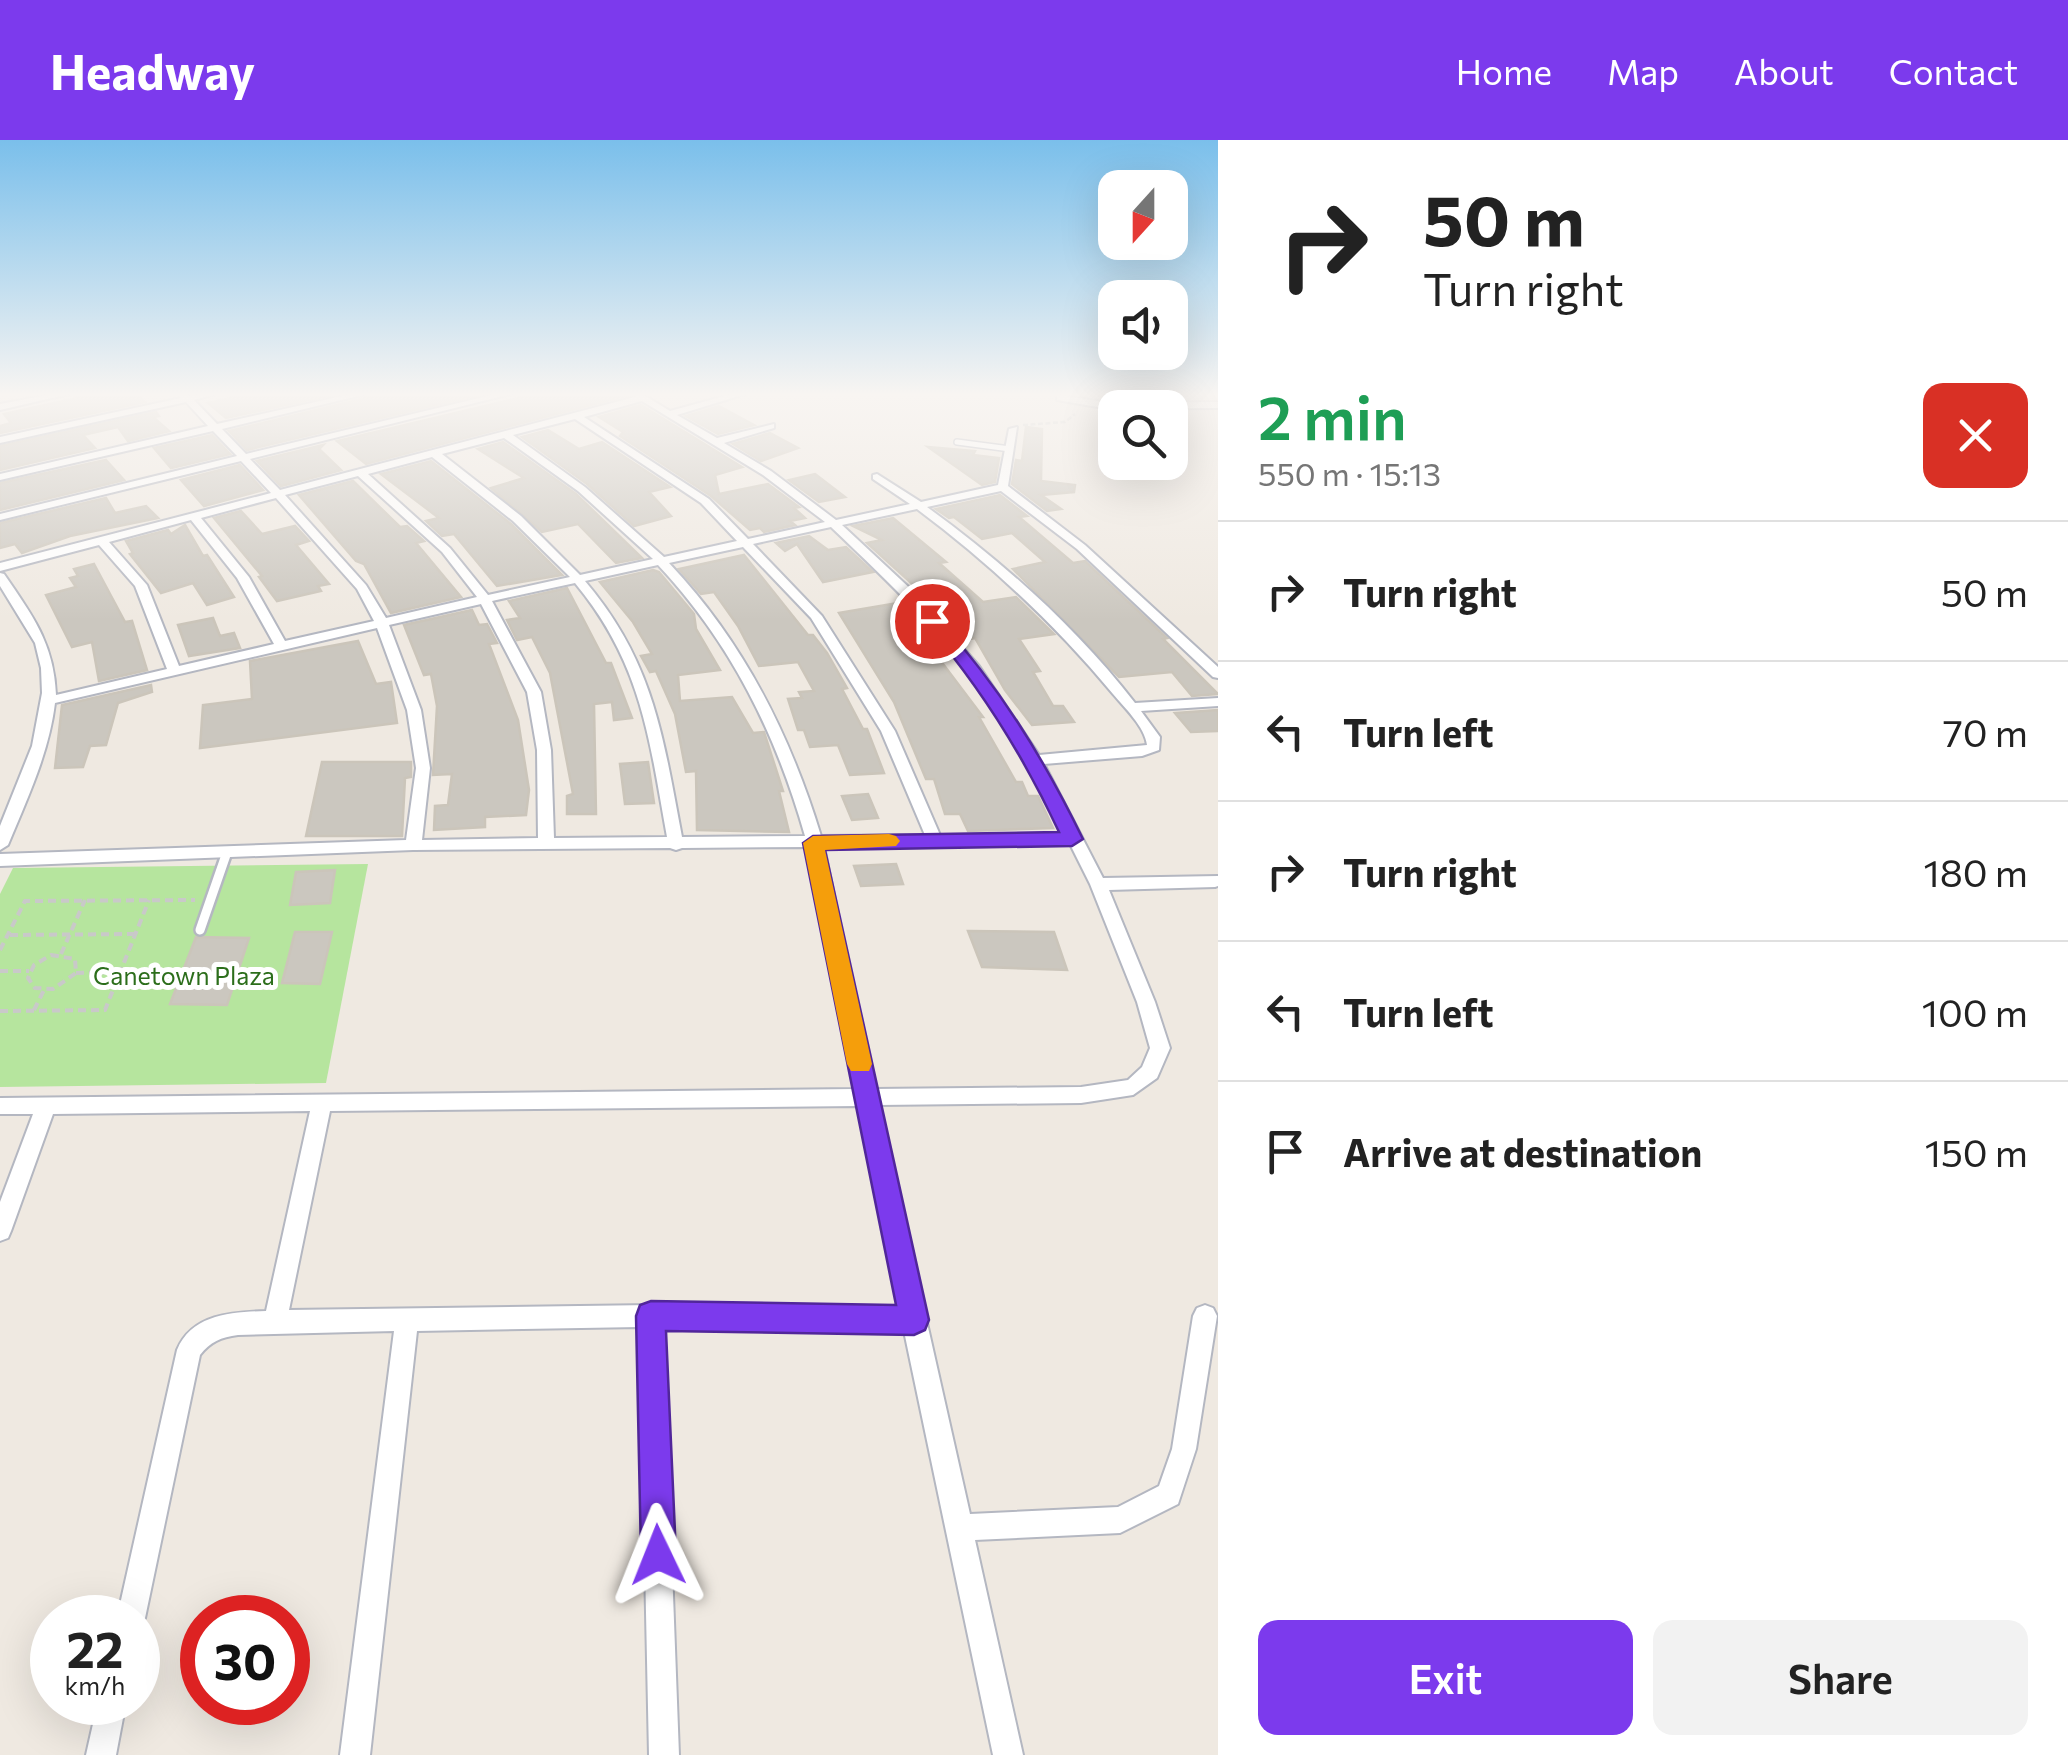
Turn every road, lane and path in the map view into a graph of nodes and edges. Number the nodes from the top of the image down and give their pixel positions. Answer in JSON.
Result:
{"nodes":[{"id":1,"x":33,"y":469,"type":"edge"},
{"id":2,"x":198,"y":469,"type":"edge"},
{"id":3,"x":255,"y":469,"type":"edge"},
{"id":4,"x":370,"y":469,"type":"edge"},
{"id":5,"x":456,"y":469,"type":"edge"},
{"id":6,"x":553,"y":469,"type":"edge"},
{"id":7,"x":657,"y":469,"type":"edge"},
{"id":8,"x":763,"y":469,"type":"edge"},
{"id":9,"x":1006,"y":469,"type":"edge"},
{"id":10,"x":360,"y":472,"type":"junction"},
{"id":11,"x":0,"y":477,"type":"edge"},
{"id":12,"x":877,"y":477,"type":"dead end"},
{"id":13,"x":1003,"y":487,"type":"junction"},
{"id":14,"x":276,"y":494,"type":"junction"},
{"id":15,"x":920,"y":504,"type":"junction"},
{"id":16,"x":193,"y":515,"type":"junction"},
{"id":17,"x":0,"y":517,"type":"edge"},
{"id":18,"x":833,"y":523,"type":"junction"},
{"id":19,"x":100,"y":540,"type":"junction"},
{"id":20,"x":749,"y":543,"type":"junction"},
{"id":21,"x":666,"y":561,"type":"junction"},
{"id":22,"x":0,"y":567,"type":"edge"},
{"id":23,"x":0,"y":577,"type":"edge"},
{"id":24,"x":581,"y":578,"type":"junction"},
{"id":25,"x":486,"y":599,"type":"junction"},
{"id":26,"x":382,"y":623,"type":"junction"},
{"id":27,"x":281,"y":646,"type":"junction"},
{"id":28,"x":174,"y":670,"type":"junction"},
{"id":29,"x":1218,"y":674,"type":"edge"},
{"id":30,"x":50,"y":700,"type":"junction"},
{"id":31,"x":1218,"y":702,"type":"edge"},
{"id":32,"x":1131,"y":708,"type":"junction"},
{"id":33,"x":1035,"y":760,"type":"junction"},
{"id":34,"x":2,"y":836,"type":"edge"},
{"id":35,"x":1072,"y":839,"type":"junction"},
{"id":36,"x":935,"y":841,"type":"junction"},
{"id":37,"x":813,"y":843,"type":"junction"},
{"id":38,"x":676,"y":844,"type":"junction"},
{"id":39,"x":546,"y":845,"type":"junction"},
{"id":40,"x":413,"y":846,"type":"junction"},
{"id":41,"x":227,"y":852,"type":"junction"},
{"id":42,"x":0,"y":860,"type":"edge"},
{"id":43,"x":1216,"y":881,"type":"dead end"},
{"id":44,"x":1098,"y":884,"type":"junction"},
{"id":45,"x":85,"y":900,"type":"junction"},
{"id":46,"x":148,"y":900,"type":"junction"},
{"id":47,"x":210,"y":900,"type":"junction"},
{"id":48,"x":200,"y":930,"type":"dead end"},
{"id":49,"x":135,"y":934,"type":"junction"},
{"id":50,"x":8,"y":935,"type":"junction"},
{"id":51,"x":69,"y":935,"type":"junction"},
{"id":52,"x":0,"y":950,"type":"edge"},
{"id":53,"x":60,"y":954,"type":"junction"},
{"id":54,"x":0,"y":971,"type":"edge"},
{"id":55,"x":29,"y":971,"type":"junction"},
{"id":56,"x":76,"y":972,"type":"junction"},
{"id":57,"x":120,"y":972,"type":"junction"},
{"id":58,"x":44,"y":990,"type":"junction"},
{"id":59,"x":0,"y":1010,"type":"edge"},
{"id":60,"x":34,"y":1010,"type":"junction"},
{"id":61,"x":866,"y":1096,"type":"junction"},
{"id":62,"x":322,"y":1101,"type":"junction"},
{"id":63,"x":46,"y":1105,"type":"junction"},
{"id":64,"x":0,"y":1106,"type":"edge"},
{"id":65,"x":0,"y":1231,"type":"edge"},
{"id":66,"x":651,"y":1316,"type":"junction"},
{"id":67,"x":1205,"y":1316,"type":"dead end"},
{"id":68,"x":407,"y":1319,"type":"junction"},
{"id":69,"x":914,"y":1320,"type":"junction"},
{"id":70,"x":276,"y":1322,"type":"junction"},
{"id":71,"x":960,"y":1528,"type":"junction"},
{"id":72,"x":135,"y":1595,"type":"edge"},
{"id":73,"x":107,"y":1725,"type":"edge"},
{"id":74,"x":100,"y":1755,"type":"edge"},
{"id":75,"x":355,"y":1755,"type":"edge"},
{"id":76,"x":664,"y":1755,"type":"edge"},
{"id":77,"x":1008,"y":1755,"type":"edge"}],
"edges":[{"from":1,"to":11,"type":"street"},
{"from":2,"to":17,"type":"street"},
{"from":3,"to":14,"type":"street"},
{"from":4,"to":10,"type":"street"},
{"from":5,"to":24,"type":"street"},
{"from":6,"to":21,"type":"street"},
{"from":7,"to":20,"type":"street"},
{"from":8,"to":18,"type":"street"},
{"from":9,"to":13,"type":"street"},
{"from":10,"to":14,"type":"street"},
{"from":10,"to":25,"type":"street"},
{"from":12,"to":15,"type":"street"},
{"from":13,"to":15,"type":"street"},
{"from":13,"to":29,"type":"street"},
{"from":14,"to":16,"type":"street"},
{"from":14,"to":26,"type":"street"},
{"from":15,"to":18,"type":"street"},
{"from":15,"to":32,"type":"street"},
{"from":16,"to":19,"type":"street"},
{"from":16,"to":27,"type":"street"},
{"from":18,"to":20,"type":"street"},
{"from":18,"to":33,"type":"street"},
{"from":19,"to":22,"type":"street"},
{"from":19,"to":28,"type":"street"},
{"from":20,"to":21,"type":"street"},
{"from":20,"to":36,"type":"street"},
{"from":21,"to":24,"type":"street"},
{"from":21,"to":37,"type":"street"},
{"from":23,"to":30,"type":"street"},
{"from":24,"to":25,"type":"street"},
{"from":24,"to":38,"type":"street"},
{"from":25,"to":26,"type":"street"},
{"from":25,"to":39,"type":"street"},
{"from":26,"to":27,"type":"street"},
{"from":26,"to":40,"type":"street"},
{"from":27,"to":28,"type":"street"},
{"from":28,"to":30,"type":"street"},
{"from":30,"to":34,"type":"street"},
{"from":31,"to":32,"type":"street"},
{"from":32,"to":33,"type":"street"},
{"from":33,"to":35,"type":"street"},
{"from":35,"to":36,"type":"street"},
{"from":35,"to":44,"type":"street"},
{"from":36,"to":37,"type":"street"},
{"from":37,"to":38,"type":"street"},
{"from":37,"to":61,"type":"street"},
{"from":38,"to":39,"type":"street"},
{"from":39,"to":40,"type":"street"},
{"from":40,"to":41,"type":"street"},
{"from":41,"to":42,"type":"street"},
{"from":41,"to":47,"type":"lane"},
{"from":43,"to":44,"type":"street"},
{"from":44,"to":61,"type":"street"},
{"from":45,"to":46,"type":"path"},
{"from":45,"to":50,"type":"path"},
{"from":45,"to":51,"type":"path"},
{"from":46,"to":47,"type":"path"},
{"from":46,"to":49,"type":"path"},
{"from":47,"to":48,"type":"lane"},
{"from":49,"to":51,"type":"path"},
{"from":49,"to":57,"type":"path"},
{"from":50,"to":51,"type":"path"},
{"from":50,"to":52,"type":"path"},
{"from":51,"to":53,"type":"path"},
{"from":53,"to":55,"type":"path"},
{"from":53,"to":56,"type":"path"},
{"from":54,"to":55,"type":"path"},
{"from":55,"to":58,"type":"path"},
{"from":56,"to":57,"type":"path"},
{"from":56,"to":58,"type":"path"},
{"from":57,"to":60,"type":"path"},
{"from":58,"to":60,"type":"path"},
{"from":59,"to":60,"type":"path"},
{"from":61,"to":62,"type":"street"},
{"from":61,"to":69,"type":"street"},
{"from":62,"to":63,"type":"street"},
{"from":62,"to":70,"type":"street"},
{"from":63,"to":64,"type":"street"},
{"from":63,"to":65,"type":"street"},
{"from":66,"to":68,"type":"street"},
{"from":66,"to":69,"type":"street"},
{"from":66,"to":76,"type":"street"},
{"from":67,"to":71,"type":"street"},
{"from":68,"to":70,"type":"street"},
{"from":68,"to":75,"type":"street"},
{"from":69,"to":71,"type":"street"},
{"from":70,"to":72,"type":"street"},
{"from":71,"to":77,"type":"street"},
{"from":73,"to":74,"type":"street"}]}
